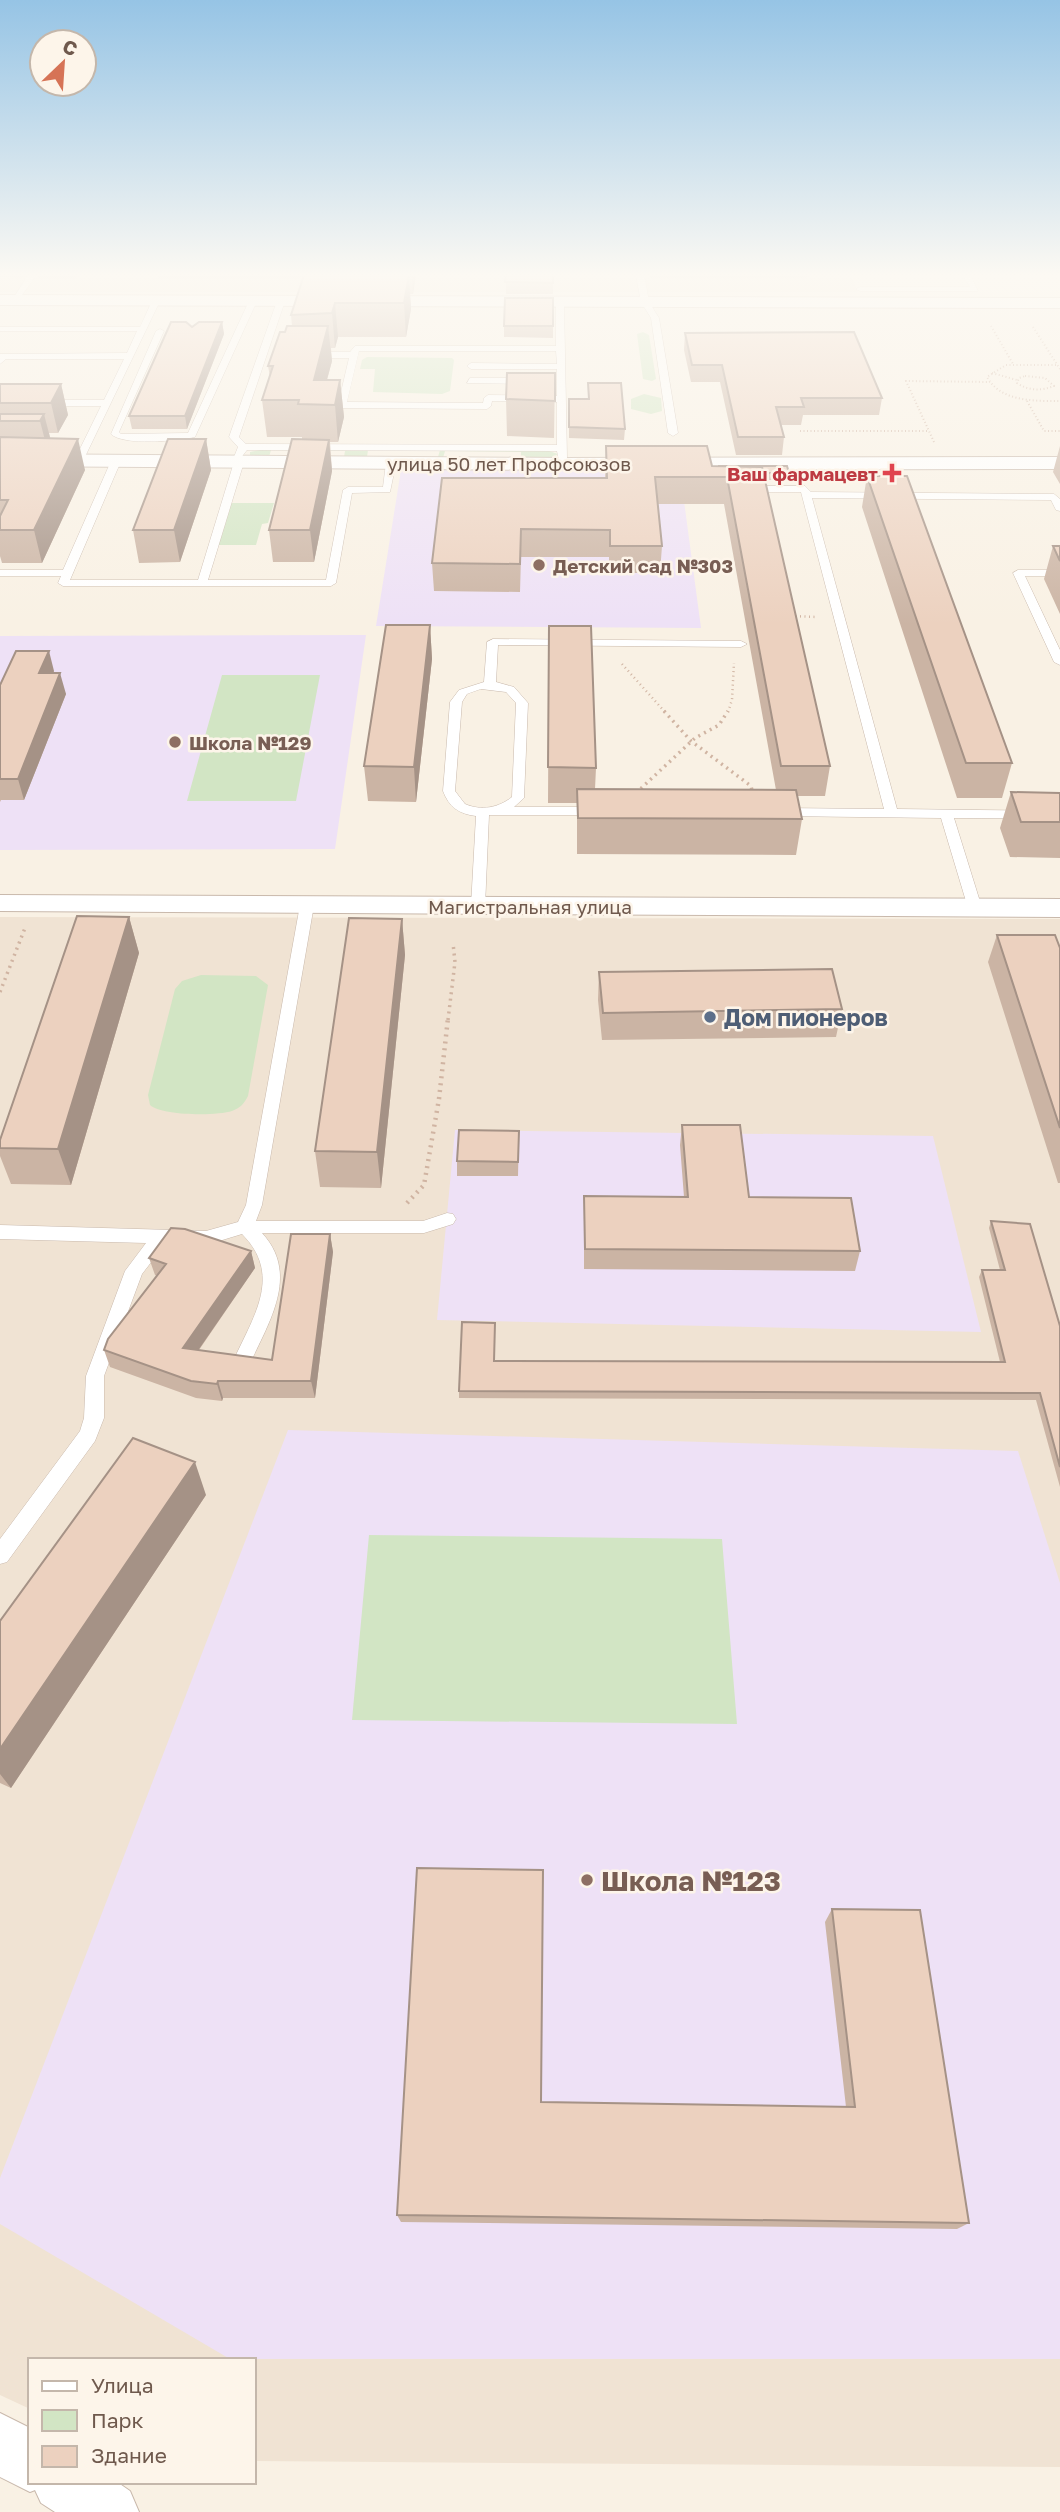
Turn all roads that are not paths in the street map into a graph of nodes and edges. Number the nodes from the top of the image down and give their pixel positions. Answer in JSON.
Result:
{"nodes":[{"id":1,"x":113,"y":391,"type":"edge"},
{"id":2,"x":133,"y":391,"type":"edge"},
{"id":3,"x":212,"y":391,"type":"edge"},
{"id":4,"x":250,"y":391,"type":"edge"},
{"id":5,"x":345,"y":391,"type":"edge"},
{"id":6,"x":561,"y":391,"type":"edge"},
{"id":7,"x":666,"y":391,"type":"edge"},
{"id":8,"x":561,"y":399,"type":"junction"},
{"id":9,"x":0,"y":403,"type":"edge"},
{"id":10,"x":107,"y":403,"type":"junction"},
{"id":11,"x":673,"y":433,"type":"dead end"},
{"id":12,"x":77,"y":439,"type":"edge"},
{"id":13,"x":90,"y":439,"type":"junction"},
{"id":14,"x":562,"y":456,"type":"junction"},
{"id":15,"x":239,"y":457,"type":"junction"},
{"id":16,"x":0,"y":460,"type":"edge"},
{"id":17,"x":79,"y":461,"type":"junction"},
{"id":18,"x":116,"y":461,"type":"junction"},
{"id":19,"x":391,"y":463,"type":"junction"},
{"id":20,"x":1060,"y":463,"type":"edge"},
{"id":21,"x":726,"y":488,"type":"edge"},
{"id":22,"x":807,"y":495,"type":"junction"},
{"id":23,"x":1060,"y":508,"type":"edge"},
{"id":24,"x":0,"y":573,"type":"edge"},
{"id":25,"x":67,"y":573,"type":"junction"},
{"id":26,"x":1060,"y":573,"type":"edge"},
{"id":27,"x":202,"y":583,"type":"junction"},
{"id":28,"x":741,"y":644,"type":"road end"},
{"id":29,"x":1060,"y":662,"type":"edge"},
{"id":30,"x":490,"y":686,"type":"junction"},
{"id":31,"x":489,"y":811,"type":"junction"},
{"id":32,"x":619,"y":812,"type":"edge"},
{"id":33,"x":763,"y":812,"type":"edge"},
{"id":34,"x":891,"y":813,"type":"junction"},
{"id":35,"x":946,"y":814,"type":"junction"},
{"id":36,"x":1060,"y":815,"type":"edge"},
{"id":37,"x":0,"y":902,"type":"edge"},
{"id":38,"x":307,"y":905,"type":"junction"},
{"id":39,"x":478,"y":905,"type":"junction"},
{"id":40,"x":975,"y":908,"type":"junction"},
{"id":41,"x":1060,"y":908,"type":"edge"},
{"id":42,"x":446,"y":1219,"type":"dead end"},
{"id":43,"x":245,"y":1227,"type":"junction"},
{"id":44,"x":0,"y":1232,"type":"edge"},
{"id":45,"x":161,"y":1237,"type":"junction"},
{"id":46,"x":244,"y":1357,"type":"edge"},
{"id":47,"x":0,"y":1556,"type":"edge"},
{"id":48,"x":0,"y":2443,"type":"edge"},
{"id":49,"x":28,"y":2461,"type":"edge"},
{"id":50,"x":65,"y":2484,"type":"edge"},
{"id":51,"x":109,"y":2512,"type":"edge"}],
"edges":[{"from":1,"to":10,"type":"lane"},
{"from":2,"to":3,"type":"lane"},
{"from":4,"to":15,"type":"lane"},
{"from":5,"to":8,"type":"lane"},
{"from":6,"to":8,"type":"lane"},
{"from":7,"to":11,"type":"lane"},
{"from":8,"to":14,"type":"lane"},
{"from":9,"to":10,"type":"lane"},
{"from":10,"to":13,"type":"lane"},
{"from":12,"to":13,"type":"lane"},
{"from":13,"to":17,"type":"lane"},
{"from":14,"to":15,"type":"lane"},
{"from":14,"to":19,"type":"street","name":"улица 50 лет Профсоюзов"},
{"from":14,"to":20,"type":"street","name":"улица 50 лет Профсоюзов"},
{"from":15,"to":18,"type":"street","name":"улица 50 лет Профсоюзов"},
{"from":15,"to":19,"type":"street","name":"улица 50 лет Профсоюзов"},
{"from":15,"to":27,"type":"lane"},
{"from":16,"to":17,"type":"street","name":"улица 50 лет Профсоюзов"},
{"from":17,"to":18,"type":"street","name":"улица 50 лет Профсоюзов"},
{"from":18,"to":25,"type":"lane"},
{"from":19,"to":27,"type":"lane"},
{"from":21,"to":22,"type":"lane"},
{"from":22,"to":23,"type":"lane"},
{"from":22,"to":34,"type":"lane"},
{"from":24,"to":25,"type":"lane"},
{"from":25,"to":27,"type":"lane"},
{"from":26,"to":29,"type":"lane"},
{"from":28,"to":30,"type":"lane"},
{"from":30,"to":31,"type":"lane"},
{"from":30,"to":31,"type":"lane"},
{"from":31,"to":32,"type":"lane"},
{"from":31,"to":39,"type":"lane"},
{"from":33,"to":34,"type":"lane"},
{"from":34,"to":35,"type":"lane"},
{"from":35,"to":36,"type":"lane"},
{"from":35,"to":40,"type":"lane"},
{"from":37,"to":38,"type":"street","name":"Магистральная улица"},
{"from":38,"to":39,"type":"street","name":"Магистральная улица"},
{"from":38,"to":43,"type":"lane"},
{"from":39,"to":40,"type":"street","name":"Магистральная улица"},
{"from":40,"to":41,"type":"street","name":"Магистральная улица"},
{"from":42,"to":43,"type":"lane"},
{"from":43,"to":45,"type":"lane"},
{"from":43,"to":46,"type":"lane"},
{"from":44,"to":45,"type":"lane"},
{"from":45,"to":47,"type":"lane"},
{"from":48,"to":49,"type":"street"},
{"from":50,"to":51,"type":"street"}]}
